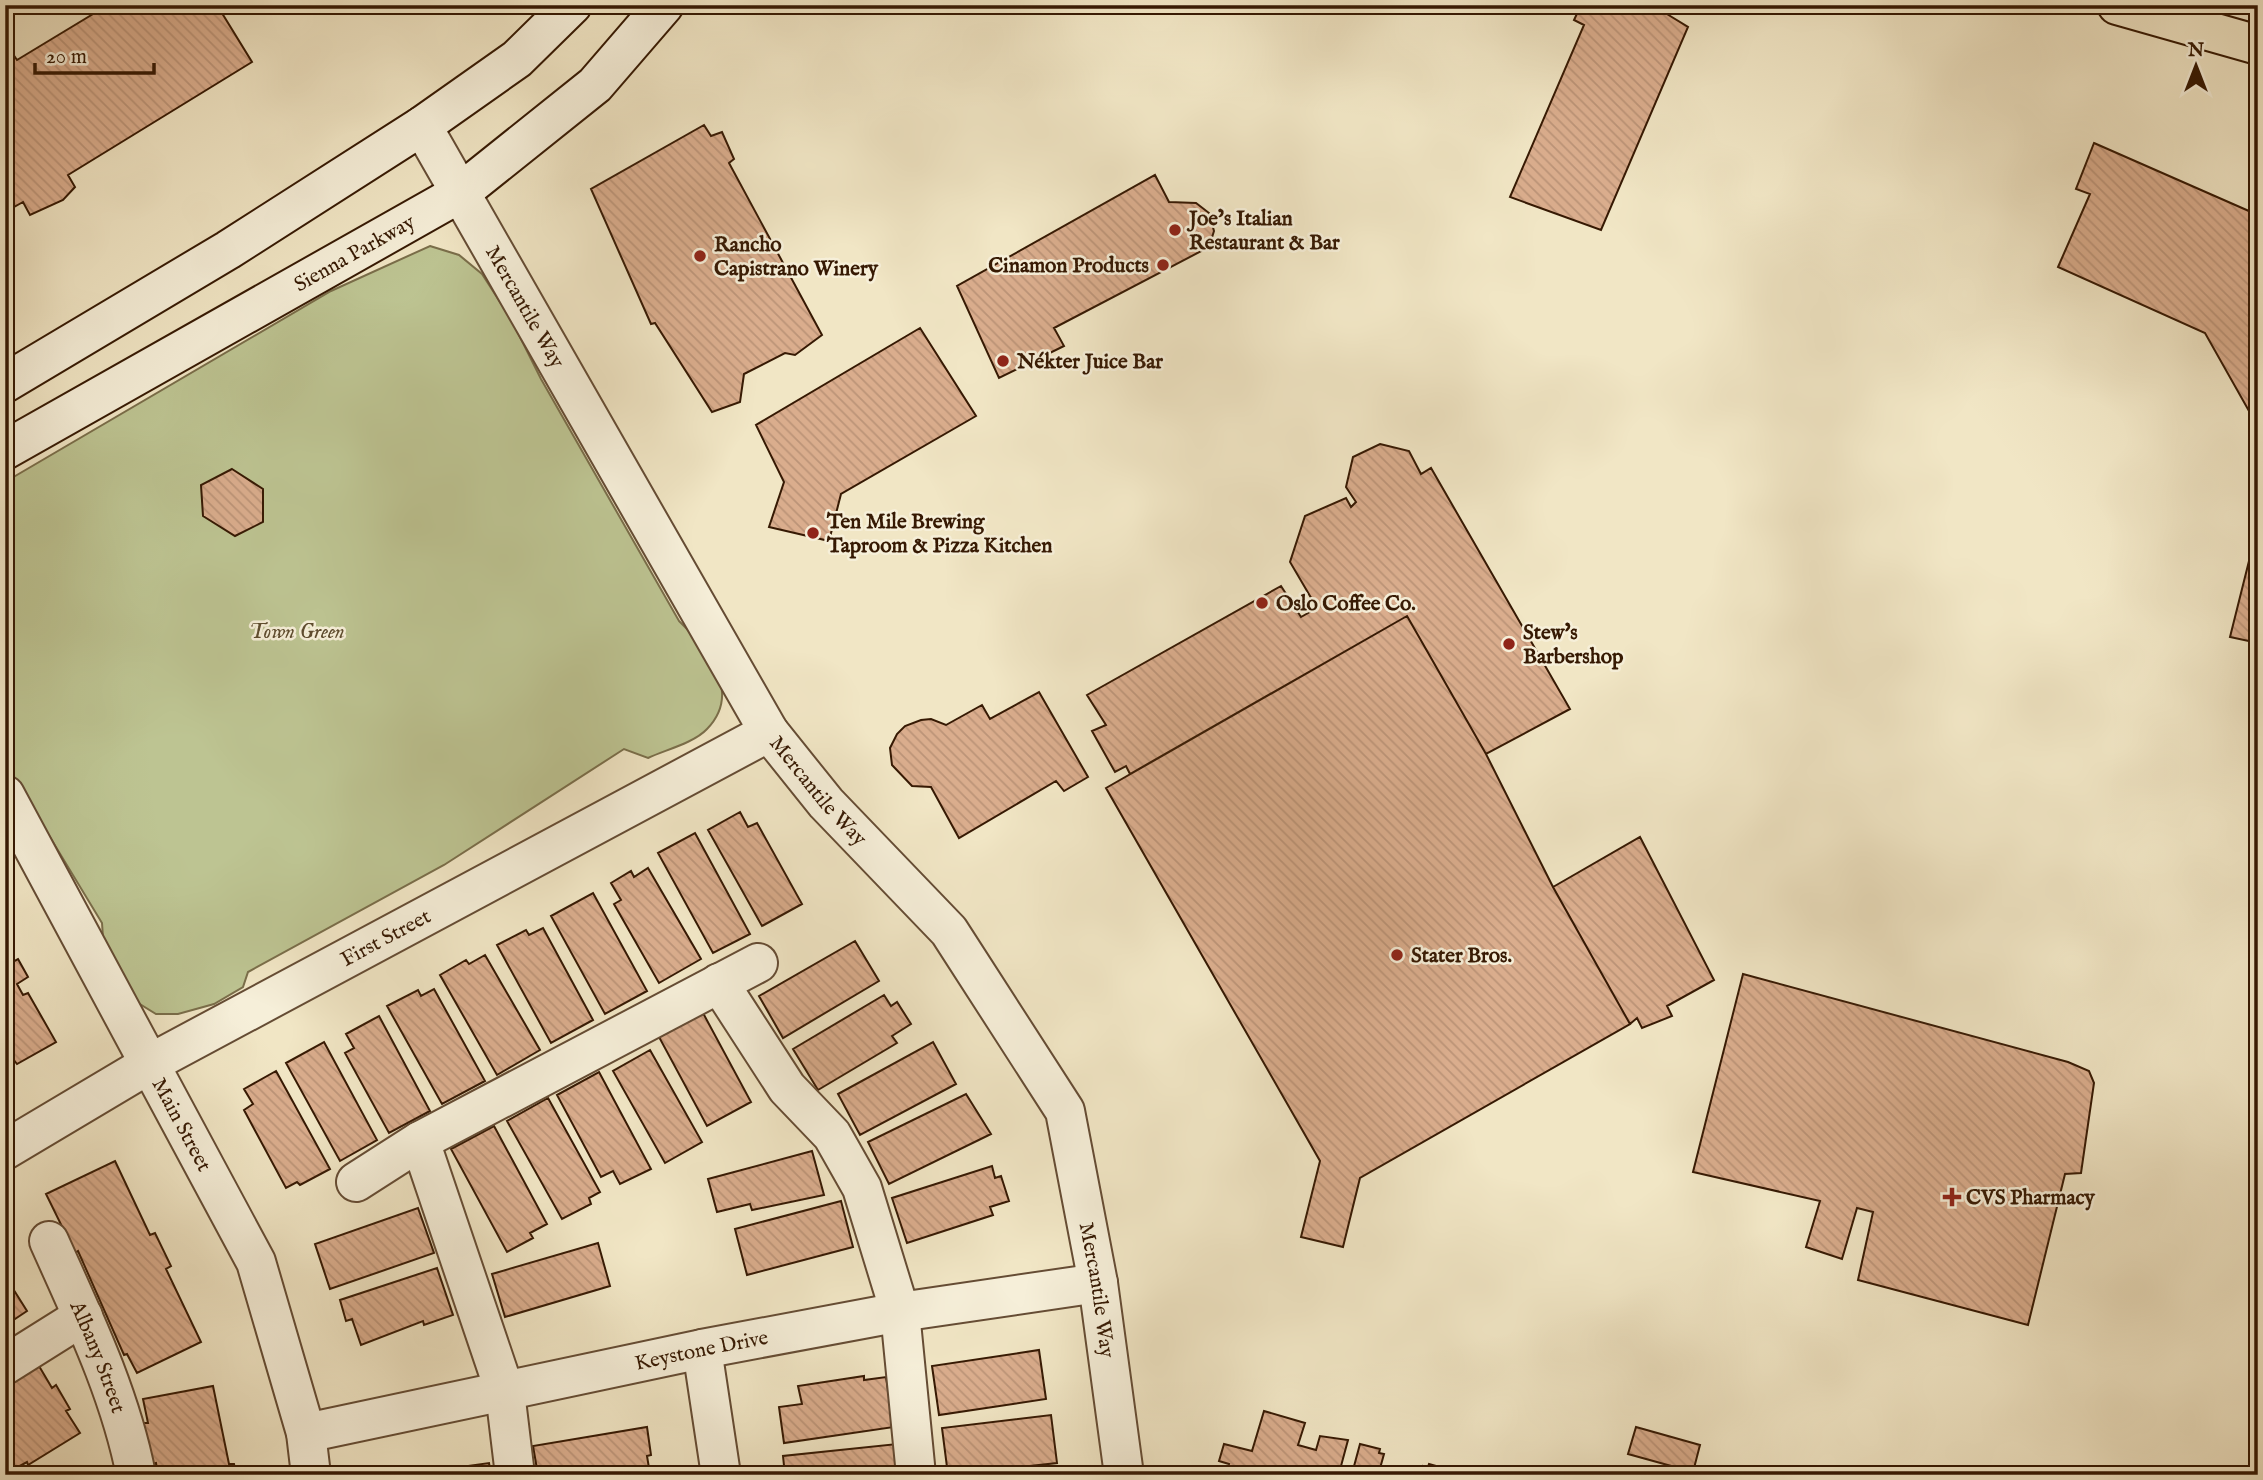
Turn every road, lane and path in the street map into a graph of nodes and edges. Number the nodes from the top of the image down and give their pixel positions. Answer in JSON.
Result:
{"nodes":[{"id":1,"x":572,"y":5,"type":"edge"},
{"id":2,"x":664,"y":5,"type":"edge"},
{"id":3,"x":2117,"y":5,"type":"edge"},
{"id":4,"x":2258,"y":45,"type":"edge"},
{"id":5,"x":422,"y":126,"type":"junction"},
{"id":6,"x":460,"y":193,"type":"junction"},
{"id":7,"x":5,"y":383,"type":"edge"},
{"id":8,"x":5,"y":450,"type":"edge"},
{"id":9,"x":769,"y":732,"type":"junction"},
{"id":10,"x":5,"y":795,"type":"edge"},
{"id":11,"x":758,"y":963,"type":"dead end"},
{"id":12,"x":719,"y":983,"type":"junction"},
{"id":13,"x":151,"y":1063,"type":"junction"},
{"id":14,"x":420,"y":1141,"type":"junction"},
{"id":15,"x":5,"y":1150,"type":"edge"},
{"id":16,"x":356,"y":1182,"type":"dead end"},
{"id":17,"x":49,"y":1241,"type":"dead end"},
{"id":18,"x":1098,"y":1283,"type":"junction"},
{"id":19,"x":900,"y":1312,"type":"junction"},
{"id":20,"x":83,"y":1316,"type":"junction"},
{"id":21,"x":702,"y":1349,"type":"junction"},
{"id":22,"x":5,"y":1365,"type":"edge"},
{"id":23,"x":505,"y":1392,"type":"junction"},
{"id":24,"x":306,"y":1433,"type":"junction"},
{"id":25,"x":136,"y":1475,"type":"edge"},
{"id":26,"x":311,"y":1475,"type":"edge"},
{"id":27,"x":515,"y":1475,"type":"edge"},
{"id":28,"x":721,"y":1475,"type":"edge"},
{"id":29,"x":916,"y":1475,"type":"edge"},
{"id":30,"x":1124,"y":1475,"type":"edge"}],
"edges":[{"from":1,"to":5,"type":"street"},
{"from":2,"to":6,"type":"street","name":"Sienna Parkway"},
{"from":3,"to":4,"type":"main road"},
{"from":5,"to":6,"type":"street","name":"Mercantile Way"},
{"from":5,"to":7,"type":"street"},
{"from":6,"to":8,"type":"street","name":"Sienna Parkway"},
{"from":6,"to":9,"type":"street","name":"Mercantile Way"},
{"from":9,"to":13,"type":"street","name":"First Street"},
{"from":9,"to":18,"type":"street","name":"Mercantile Way"},
{"from":10,"to":13,"type":"street","name":"Main Street"},
{"from":11,"to":12,"type":"street"},
{"from":12,"to":14,"type":"street"},
{"from":12,"to":19,"type":"street"},
{"from":13,"to":15,"type":"street","name":"First Street"},
{"from":13,"to":24,"type":"street","name":"Main Street"},
{"from":14,"to":16,"type":"street"},
{"from":14,"to":23,"type":"street"},
{"from":17,"to":20,"type":"street","name":"Albany Street"},
{"from":18,"to":19,"type":"street","name":"Keystone Drive"},
{"from":18,"to":30,"type":"street","name":"Mercantile Way"},
{"from":19,"to":21,"type":"street","name":"Keystone Drive"},
{"from":19,"to":29,"type":"street"},
{"from":20,"to":22,"type":"street"},
{"from":20,"to":25,"type":"street","name":"Albany Street"},
{"from":21,"to":23,"type":"street","name":"Keystone Drive"},
{"from":21,"to":28,"type":"street"},
{"from":23,"to":24,"type":"street","name":"Keystone Drive"},
{"from":23,"to":27,"type":"street"},
{"from":24,"to":26,"type":"street","name":"Main Street"}]}
